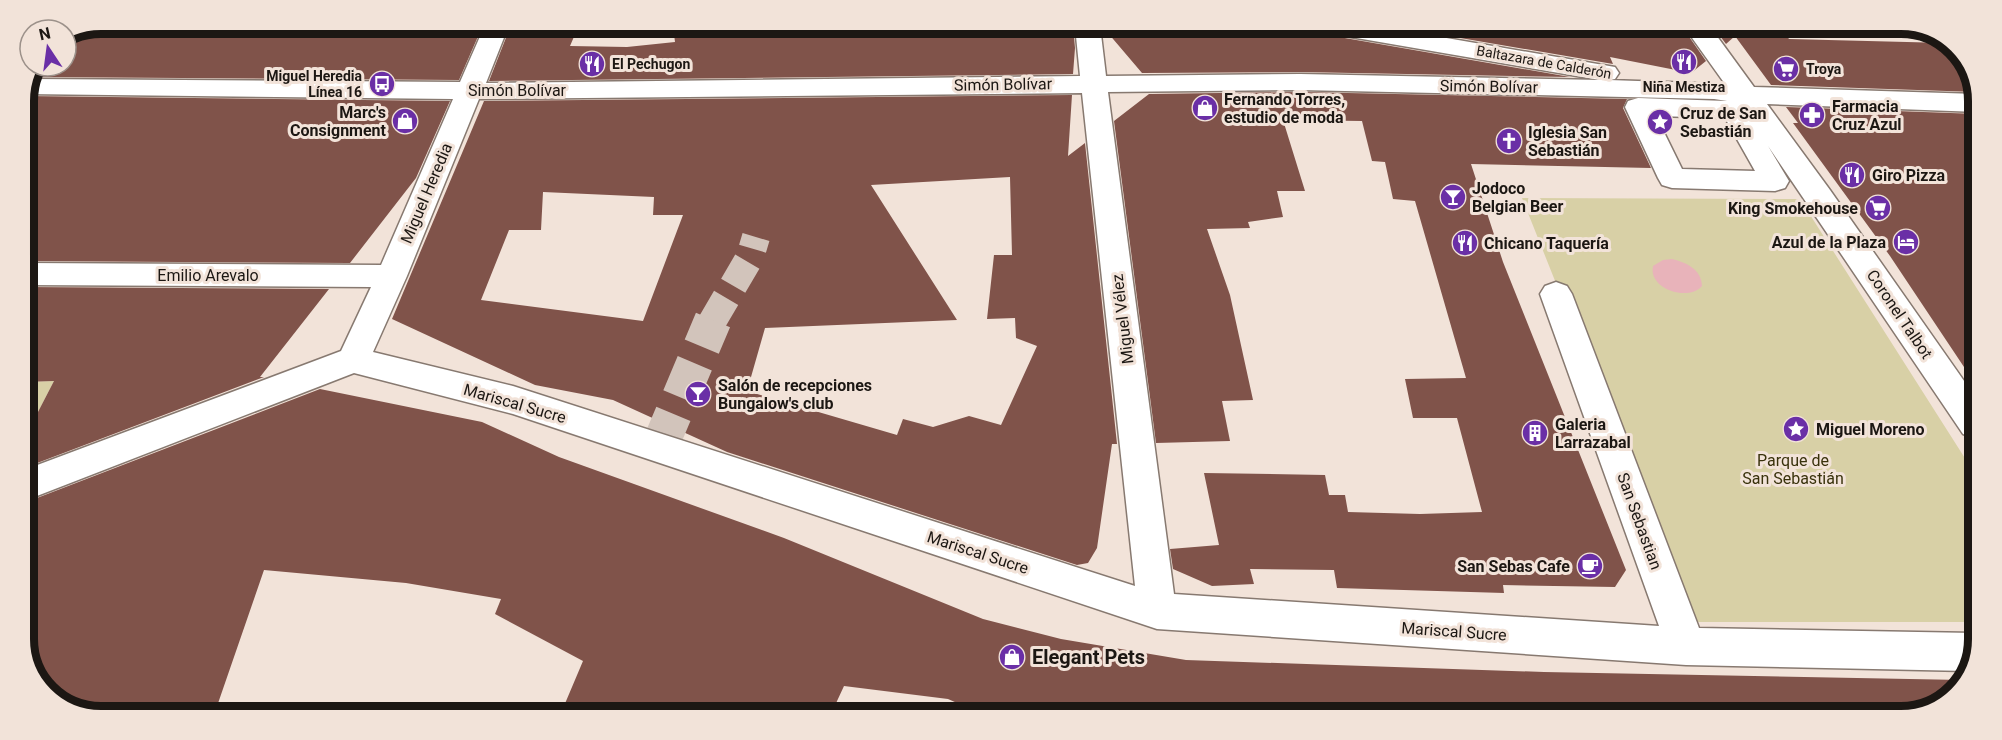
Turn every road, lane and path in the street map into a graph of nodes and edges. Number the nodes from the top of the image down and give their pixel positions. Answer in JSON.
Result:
{"nodes":[{"id":1,"x":493,"y":34,"type":"edge"},
{"id":2,"x":1089,"y":34,"type":"edge"},
{"id":3,"x":1380,"y":34,"type":"edge"},
{"id":4,"x":1702,"y":34,"type":"edge"},
{"id":5,"x":1094,"y":83,"type":"junction"},
{"id":6,"x":37,"y":87,"type":"edge"},
{"id":7,"x":469,"y":91,"type":"junction"},
{"id":8,"x":1714,"y":91,"type":"junction"},
{"id":9,"x":1745,"y":96,"type":"junction"},
{"id":10,"x":1967,"y":103,"type":"edge"},
{"id":11,"x":1638,"y":107,"type":"joint"},
{"id":12,"x":34,"y":274,"type":"edge"},
{"id":13,"x":392,"y":276,"type":"junction"},
{"id":14,"x":1556,"y":294,"type":"dead end"},
{"id":15,"x":352,"y":360,"type":"junction"},
{"id":16,"x":1968,"y":412,"type":"edge"},
{"id":17,"x":35,"y":482,"type":"edge"},
{"id":18,"x":1157,"y":611,"type":"junction"},
{"id":19,"x":1686,"y":646,"type":"junction"},
{"id":20,"x":1966,"y":652,"type":"edge"}],
"edges":[{"from":1,"to":7,"type":"street","name":"Miguel Heredia"},
{"from":2,"to":5,"type":"street","name":"Miguel Vélez"},
{"from":3,"to":8,"type":"street","name":"Baltazara de Calderón"},
{"from":4,"to":9,"type":"street","name":"Coronel Talbot"},
{"from":5,"to":7,"type":"street","name":"Simón Bolívar"},
{"from":5,"to":8,"type":"street","name":"Simón Bolívar"},
{"from":5,"to":18,"type":"street","name":"Miguel Vélez"},
{"from":6,"to":7,"type":"street","name":"Simón Bolívar"},
{"from":7,"to":13,"type":"street","name":"Miguel Heredia"},
{"from":8,"to":9,"type":"street","name":"Simón Bolívar"},
{"from":9,"to":10,"type":"street","name":"Simón Bolívar"},
{"from":9,"to":16,"type":"street","name":"Coronel Talbot"},
{"from":11,"to":11,"type":"street"},
{"from":12,"to":13,"type":"street","name":"Emilio Arevalo"},
{"from":13,"to":15,"type":"street","name":"Miguel Heredia"},
{"from":14,"to":19,"type":"street","name":"San Sebastian"},
{"from":15,"to":17,"type":"street"},
{"from":15,"to":18,"type":"street","name":"Mariscal Sucre"},
{"from":18,"to":19,"type":"street","name":"Mariscal Sucre"},
{"from":19,"to":20,"type":"street","name":"Mariscal Sucre"}]}
